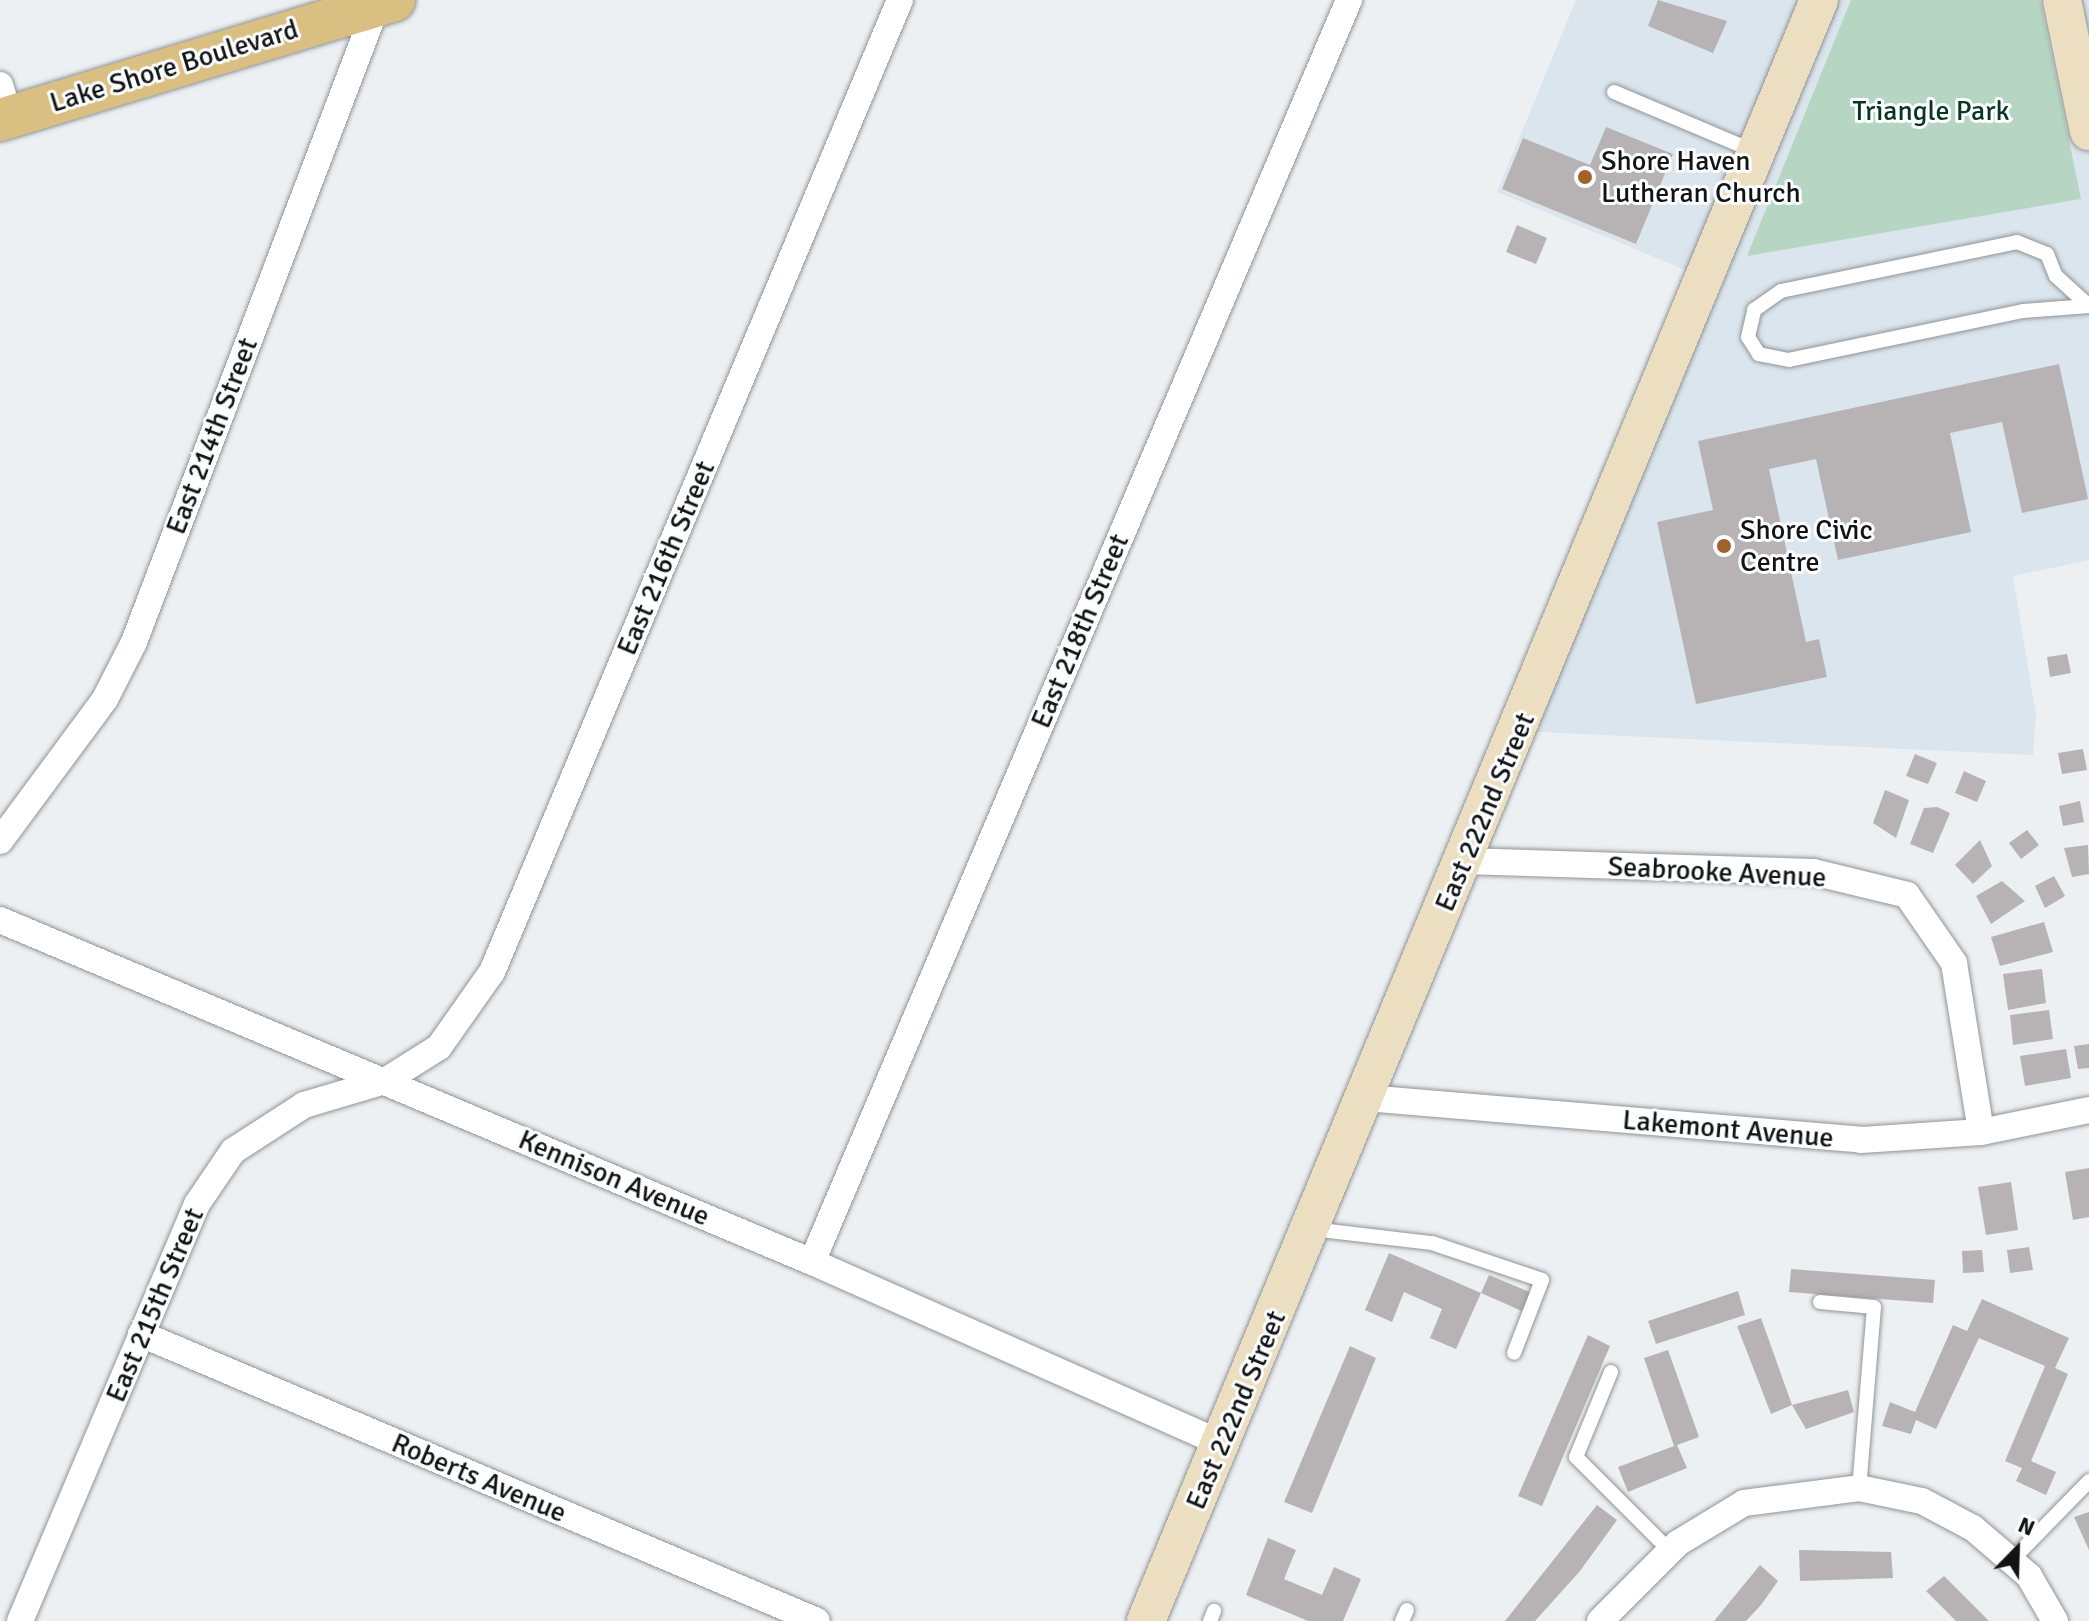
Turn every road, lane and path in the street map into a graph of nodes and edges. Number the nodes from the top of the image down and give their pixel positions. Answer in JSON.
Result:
{"nodes":[{"id":1,"x":900,"y":0,"type":"edge"},
{"id":2,"x":1349,"y":0,"type":"edge"},
{"id":3,"x":1819,"y":0,"type":"edge"},
{"id":4,"x":2062,"y":0,"type":"edge"},
{"id":5,"x":385,"y":3,"type":"edge"},
{"id":6,"x":304,"y":12,"type":"edge"},
{"id":7,"x":1614,"y":92,"type":"dead end"},
{"id":8,"x":3,"y":107,"type":"edge"},
{"id":9,"x":2089,"y":131,"type":"edge"},
{"id":10,"x":1757,"y":152,"type":"junction"},
{"id":11,"x":2089,"y":306,"type":"edge"},
{"id":12,"x":0,"y":841,"type":"edge"},
{"id":13,"x":1464,"y":861,"type":"junction"},
{"id":14,"x":0,"y":920,"type":"edge"},
{"id":15,"x":385,"y":1081,"type":"junction"},
{"id":16,"x":1366,"y":1098,"type":"junction"},
{"id":17,"x":2089,"y":1110,"type":"edge"},
{"id":18,"x":1981,"y":1132,"type":"junction"},
{"id":19,"x":1312,"y":1229,"type":"junction"},
{"id":20,"x":812,"y":1262,"type":"junction"},
{"id":21,"x":1820,"y":1302,"type":"dead end"},
{"id":22,"x":141,"y":1334,"type":"junction"},
{"id":23,"x":1514,"y":1353,"type":"dead end"},
{"id":24,"x":1611,"y":1372,"type":"dead end"},
{"id":25,"x":1223,"y":1444,"type":"junction"},
{"id":26,"x":2089,"y":1481,"type":"edge"},
{"id":27,"x":1859,"y":1488,"type":"junction"},
{"id":28,"x":1670,"y":1551,"type":"junction"},
{"id":29,"x":2011,"y":1561,"type":"junction"},
{"id":30,"x":20,"y":1621,"type":"edge"},
{"id":31,"x":817,"y":1621,"type":"edge"},
{"id":32,"x":1146,"y":1621,"type":"edge"},
{"id":33,"x":1600,"y":1621,"type":"edge"},
{"id":34,"x":2055,"y":1621,"type":"edge"}],
"edges":[{"from":1,"to":15,"type":"street","name":"East 216th Street"},
{"from":2,"to":20,"type":"street","name":"East 218th Street"},
{"from":3,"to":10,"type":"street","name":"East 222nd Street"},
{"from":4,"to":9,"type":"street"},
{"from":5,"to":6,"type":"main road","name":"Lake Shore Boulevard"},
{"from":5,"to":12,"type":"street","name":"East 214th Street"},
{"from":6,"to":8,"type":"main road","name":"Lake Shore Boulevard"},
{"from":7,"to":10,"type":"lane"},
{"from":10,"to":13,"type":"street","name":"East 222nd Street"},
{"from":11,"to":11,"type":"lane"},
{"from":13,"to":16,"type":"street","name":"East 222nd Street"},
{"from":13,"to":18,"type":"street","name":"Seabrooke Avenue"},
{"from":14,"to":15,"type":"street","name":"Kennison Avenue"},
{"from":15,"to":20,"type":"street","name":"Kennison Avenue"},
{"from":15,"to":22,"type":"street","name":"East 215th Street"},
{"from":16,"to":18,"type":"street","name":"Lakemont Avenue"},
{"from":16,"to":19,"type":"street","name":"East 222nd Street"},
{"from":17,"to":18,"type":"street","name":"Lakemont Avenue"},
{"from":19,"to":23,"type":"lane"},
{"from":19,"to":25,"type":"street","name":"East 222nd Street"},
{"from":20,"to":25,"type":"street","name":"Kennison Avenue"},
{"from":21,"to":27,"type":"lane"},
{"from":22,"to":30,"type":"street","name":"East 215th Street"},
{"from":22,"to":31,"type":"street","name":"Roberts Avenue"},
{"from":24,"to":28,"type":"lane"},
{"from":25,"to":32,"type":"street","name":"East 222nd Street"},
{"from":26,"to":29,"type":"lane"},
{"from":27,"to":28,"type":"street"},
{"from":27,"to":29,"type":"street"},
{"from":28,"to":33,"type":"street"},
{"from":29,"to":34,"type":"street"}]}
